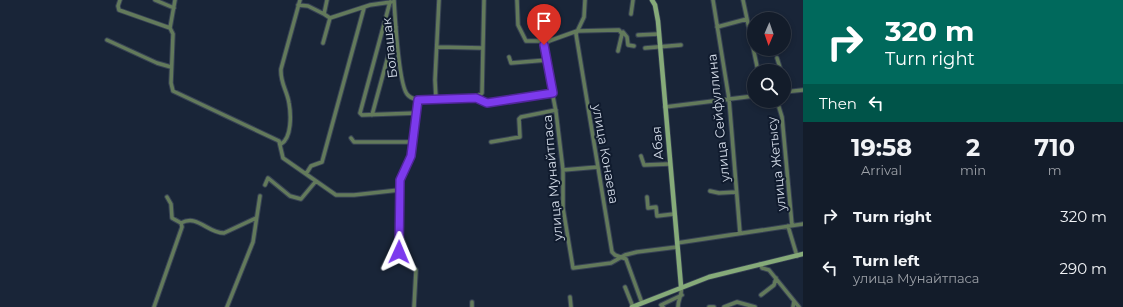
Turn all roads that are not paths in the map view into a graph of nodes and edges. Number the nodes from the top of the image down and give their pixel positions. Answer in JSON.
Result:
{"nodes":[{"id":1,"x":120,"y":0,"type":"edge"},
{"id":2,"x":155,"y":0,"type":"edge"},
{"id":3,"x":175,"y":0,"type":"edge"},
{"id":4,"x":300,"y":0,"type":"edge"},
{"id":5,"x":327,"y":0,"type":"edge"},
{"id":6,"x":439,"y":0,"type":"edge"},
{"id":7,"x":484,"y":0,"type":"edge"},
{"id":8,"x":517,"y":0,"type":"edge"},
{"id":9,"x":585,"y":0,"type":"edge"},
{"id":10,"x":633,"y":0,"type":"edge"},
{"id":11,"x":652,"y":0,"type":"edge"},
{"id":12,"x":713,"y":0,"type":"edge"},
{"id":13,"x":743,"y":0,"type":"edge"},
{"id":14,"x":392,"y":1,"type":"edge"},
{"id":15,"x":298,"y":5,"type":"junction"},
{"id":16,"x":174,"y":8,"type":"junction"},
{"id":17,"x":364,"y":8,"type":"junction"},
{"id":18,"x":324,"y":14,"type":"junction"},
{"id":19,"x":631,"y":14,"type":"dead end"},
{"id":20,"x":330,"y":18,"type":"junction"},
{"id":21,"x":747,"y":19,"type":"joint"},
{"id":22,"x":397,"y":24,"type":"junction"},
{"id":23,"x":717,"y":27,"type":"junction"},
{"id":24,"x":170,"y":28,"type":"junction"},
{"id":25,"x":577,"y":31,"type":"junction"},
{"id":26,"x":622,"y":31,"type":"junction"},
{"id":27,"x":659,"y":34,"type":"junction"},
{"id":28,"x":638,"y":35,"type":"dead end"},
{"id":29,"x":106,"y":40,"type":"dead end"},
{"id":30,"x":549,"y":41,"type":"junction"},
{"id":31,"x":323,"y":43,"type":"dead end"},
{"id":32,"x":681,"y":45,"type":"dead end"},
{"id":33,"x":634,"y":46,"type":"dead end"},
{"id":34,"x":438,"y":47,"type":"junction"},
{"id":35,"x":660,"y":47,"type":"junction"},
{"id":36,"x":482,"y":48,"type":"junction"},
{"id":37,"x":645,"y":48,"type":"dead end"},
{"id":38,"x":618,"y":51,"type":"dead end"},
{"id":39,"x":509,"y":57,"type":"dead end"},
{"id":40,"x":777,"y":58,"type":"dead end"},
{"id":41,"x":546,"y":60,"type":"junction"},
{"id":42,"x":779,"y":64,"type":"edge"},
{"id":43,"x":171,"y":67,"type":"junction"},
{"id":44,"x":803,"y":90,"type":"edge"},
{"id":45,"x":791,"y":92,"type":"edge"},
{"id":46,"x":553,"y":93,"type":"junction"},
{"id":47,"x":747,"y":97,"type":"edge"},
{"id":48,"x":476,"y":98,"type":"junction"},
{"id":49,"x":436,"y":99,"type":"junction"},
{"id":50,"x":729,"y":99,"type":"junction"},
{"id":51,"x":418,"y":100,"type":"junction"},
{"id":52,"x":665,"y":107,"type":"junction"},
{"id":53,"x":779,"y":108,"type":"edge"},
{"id":54,"x":556,"y":110,"type":"junction"},
{"id":55,"x":417,"y":113,"type":"junction"},
{"id":56,"x":372,"y":114,"type":"junction"},
{"id":57,"x":350,"y":138,"type":"dead end"},
{"id":58,"x":413,"y":142,"type":"junction"},
{"id":59,"x":491,"y":142,"type":"dead end"},
{"id":60,"x":281,"y":144,"type":"junction"},
{"id":61,"x":641,"y":156,"type":"dead end"},
{"id":62,"x":669,"y":164,"type":"junction"},
{"id":63,"x":598,"y":167,"type":"junction"},
{"id":64,"x":563,"y":170,"type":"junction"},
{"id":65,"x":306,"y":174,"type":"junction"},
{"id":66,"x":316,"y":181,"type":"junction"},
{"id":67,"x":265,"y":185,"type":"dead end"},
{"id":68,"x":400,"y":190,"type":"junction"},
{"id":69,"x":710,"y":191,"type":"dead end"},
{"id":70,"x":736,"y":192,"type":"junction"},
{"id":71,"x":260,"y":196,"type":"dead end"},
{"id":72,"x":167,"y":197,"type":"dead end"},
{"id":73,"x":647,"y":197,"type":"dead end"},
{"id":74,"x":674,"y":214,"type":"junction"},
{"id":75,"x":256,"y":218,"type":"junction"},
{"id":76,"x":180,"y":223,"type":"junction"},
{"id":77,"x":803,"y":224,"type":"edge"},
{"id":78,"x":790,"y":226,"type":"junction"},
{"id":79,"x":740,"y":233,"type":"junction"},
{"id":80,"x":677,"y":245,"type":"junction"},
{"id":81,"x":803,"y":254,"type":"edge"},
{"id":82,"x":797,"y":256,"type":"junction"},
{"id":83,"x":621,"y":258,"type":"junction"},
{"id":84,"x":760,"y":264,"type":"junction"},
{"id":85,"x":776,"y":278,"type":"junction"},
{"id":86,"x":681,"y":286,"type":"junction"},
{"id":87,"x":625,"y":287,"type":"dead end"},
{"id":88,"x":682,"y":295,"type":"junction"},
{"id":89,"x":761,"y":295,"type":"dead end"},
{"id":90,"x":570,"y":297,"type":"dead end"},
{"id":91,"x":794,"y":301,"type":"junction"},
{"id":92,"x":472,"y":302,"type":"dead end"},
{"id":93,"x":642,"y":303,"type":"junction"},
{"id":94,"x":154,"y":307,"type":"edge"},
{"id":95,"x":227,"y":307,"type":"edge"},
{"id":96,"x":414,"y":307,"type":"edge"},
{"id":97,"x":472,"y":307,"type":"edge"},
{"id":98,"x":571,"y":307,"type":"edge"},
{"id":99,"x":633,"y":307,"type":"edge"},
{"id":100,"x":663,"y":307,"type":"edge"},
{"id":101,"x":678,"y":307,"type":"edge"},
{"id":102,"x":709,"y":307,"type":"edge"},
{"id":103,"x":714,"y":307,"type":"edge"},
{"id":104,"x":724,"y":307,"type":"edge"},
{"id":105,"x":755,"y":307,"type":"edge"},
{"id":106,"x":793,"y":307,"type":"edge"},
{"id":107,"x":799,"y":307,"type":"edge"}],
"edges":[{"from":1,"to":24,"type":"street"},
{"from":2,"to":16,"type":"street"},
{"from":3,"to":16,"type":"street"},
{"from":4,"to":15,"type":"street"},
{"from":5,"to":18,"type":"street"},
{"from":6,"to":34,"type":"street"},
{"from":7,"to":36,"type":"street"},
{"from":8,"to":30,"type":"street"},
{"from":9,"to":25,"type":"street","name":"улица Конаева"},
{"from":10,"to":19,"type":"street"},
{"from":11,"to":27,"type":"street","name":"Абая"},
{"from":12,"to":23,"type":"street","name":"улица Сейфуллина"},
{"from":13,"to":21,"type":"street"},
{"from":14,"to":17,"type":"street"},
{"from":14,"to":22,"type":"street","name":"Болашак"},
{"from":14,"to":56,"type":"street"},
{"from":15,"to":18,"type":"street"},
{"from":15,"to":60,"type":"street"},
{"from":16,"to":24,"type":"street"},
{"from":17,"to":20,"type":"street"},
{"from":17,"to":65,"type":"street"},
{"from":18,"to":20,"type":"street"},
{"from":20,"to":31,"type":"street"},
{"from":21,"to":23,"type":"street"},
{"from":22,"to":51,"type":"street","name":"Болашак"},
{"from":22,"to":56,"type":"street"},
{"from":23,"to":50,"type":"street","name":"улица Сейфуллина"},
{"from":24,"to":43,"type":"street"},
{"from":25,"to":26,"type":"street"},
{"from":25,"to":30,"type":"street"},
{"from":25,"to":63,"type":"street","name":"улица Конаева"},
{"from":26,"to":33,"type":"street"},
{"from":26,"to":38,"type":"street"},
{"from":27,"to":28,"type":"street"},
{"from":27,"to":35,"type":"street","name":"Абая"},
{"from":29,"to":43,"type":"street"},
{"from":30,"to":41,"type":"street","name":"улица Мунайтпаса"},
{"from":32,"to":35,"type":"street"},
{"from":34,"to":36,"type":"street"},
{"from":34,"to":49,"type":"street"},
{"from":35,"to":37,"type":"street"},
{"from":35,"to":52,"type":"street","name":"Абая"},
{"from":36,"to":48,"type":"street"},
{"from":39,"to":41,"type":"street"},
{"from":40,"to":42,"type":"street"},
{"from":41,"to":46,"type":"street","name":"улица Мунайтпаса"},
{"from":43,"to":60,"type":"street"},
{"from":44,"to":45,"type":"street"},
{"from":46,"to":48,"type":"street"},
{"from":46,"to":54,"type":"street","name":"улица Мунайтпаса"},
{"from":47,"to":50,"type":"street"},
{"from":48,"to":49,"type":"street"},
{"from":49,"to":51,"type":"street"},
{"from":50,"to":52,"type":"street"},
{"from":50,"to":70,"type":"street","name":"улица Сейфуллина"},
{"from":51,"to":55,"type":"street"},
{"from":52,"to":62,"type":"street","name":"Абая"},
{"from":53,"to":78,"type":"street","name":"улица Жетысу"},
{"from":54,"to":59,"type":"street"},
{"from":54,"to":64,"type":"street","name":"улица Мунайтпаса"},
{"from":55,"to":56,"type":"street"},
{"from":55,"to":58,"type":"street"},
{"from":57,"to":58,"type":"street"},
{"from":58,"to":68,"type":"street"},
{"from":60,"to":65,"type":"street"},
{"from":61,"to":62,"type":"street"},
{"from":62,"to":74,"type":"street","name":"Абая"},
{"from":63,"to":64,"type":"street"},
{"from":63,"to":83,"type":"street","name":"улица Конаева"},
{"from":64,"to":83,"type":"street","name":"улица Мунайтпаса"},
{"from":65,"to":66,"type":"street"},
{"from":66,"to":67,"type":"street"},
{"from":66,"to":68,"type":"street"},
{"from":68,"to":96,"type":"street"},
{"from":69,"to":70,"type":"street"},
{"from":70,"to":79,"type":"street","name":"улица Сейфуллина"},
{"from":71,"to":75,"type":"street"},
{"from":72,"to":76,"type":"street"},
{"from":73,"to":74,"type":"street"},
{"from":74,"to":80,"type":"street","name":"Абая"},
{"from":75,"to":76,"type":"street"},
{"from":75,"to":95,"type":"street"},
{"from":76,"to":94,"type":"street"},
{"from":77,"to":78,"type":"street"},
{"from":78,"to":79,"type":"street"},
{"from":78,"to":82,"type":"street","name":"улица Жетысу"},
{"from":79,"to":80,"type":"street"},
{"from":80,"to":83,"type":"street"},
{"from":80,"to":86,"type":"street","name":"Абая"},
{"from":81,"to":82,"type":"street"},
{"from":82,"to":84,"type":"street"},
{"from":83,"to":93,"type":"street","name":"улица Конаева"},
{"from":84,"to":85,"type":"street"},
{"from":84,"to":86,"type":"street"},
{"from":85,"to":89,"type":"street"},
{"from":85,"to":91,"type":"street"},
{"from":86,"to":88,"type":"street"},
{"from":86,"to":93,"type":"street"},
{"from":87,"to":99,"type":"street"},
{"from":88,"to":100,"type":"street"},
{"from":88,"to":101,"type":"street"},
{"from":90,"to":98,"type":"street"},
{"from":91,"to":106,"type":"street"},
{"from":91,"to":107,"type":"street"},
{"from":92,"to":97,"type":"street"},
{"from":93,"to":99,"type":"street"},
{"from":102,"to":103,"type":"street"},
{"from":104,"to":105,"type":"street"}]}
